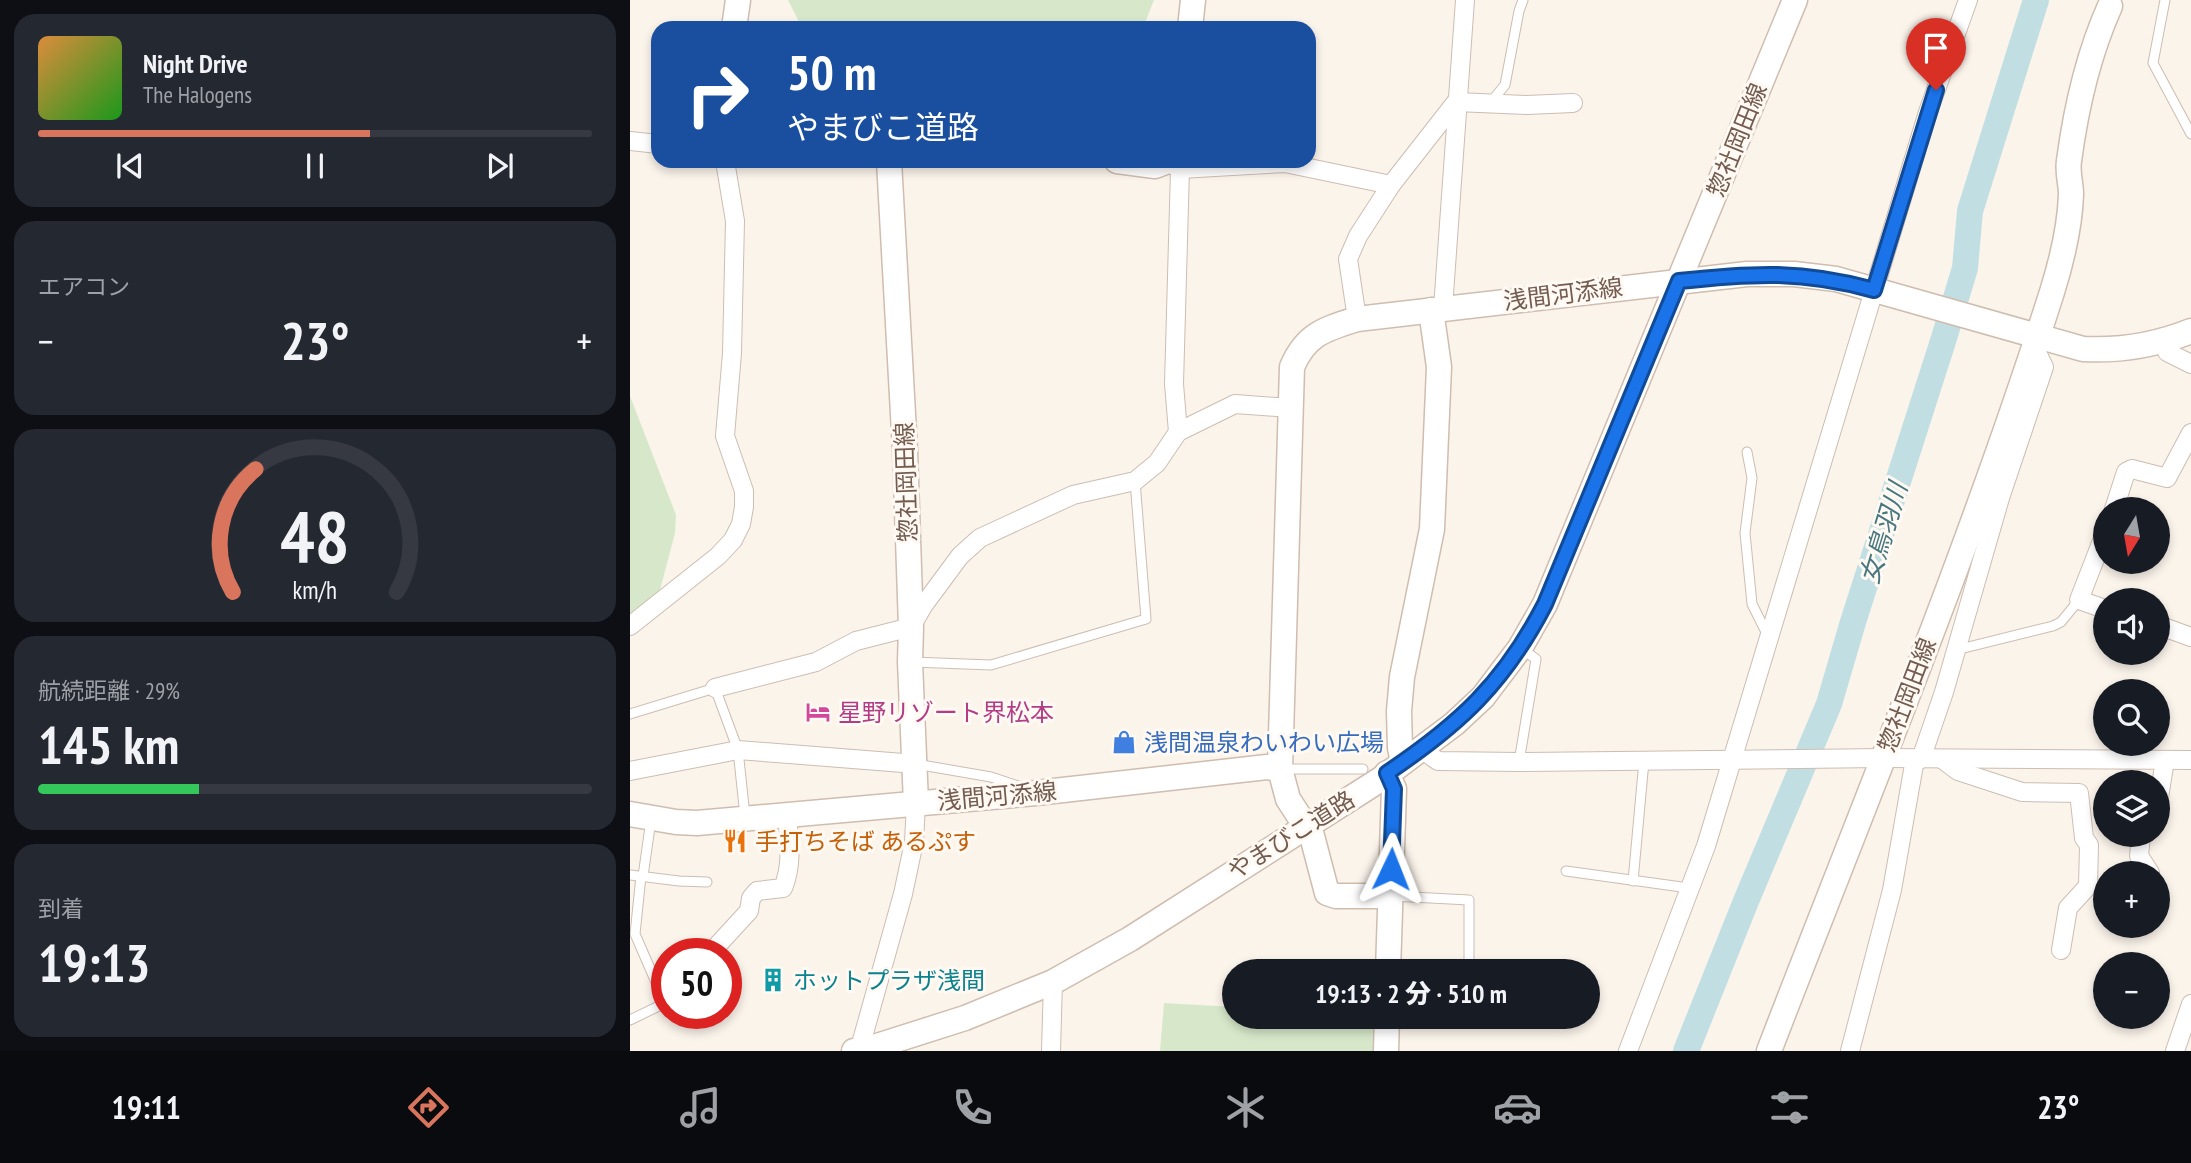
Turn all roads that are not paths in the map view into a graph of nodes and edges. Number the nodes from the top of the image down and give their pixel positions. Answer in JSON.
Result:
{"nodes":[{"id":1,"x":738,"y":0,"type":"edge"},
{"id":2,"x":1193,"y":0,"type":"edge"},
{"id":3,"x":1465,"y":0,"type":"edge"},
{"id":4,"x":1523,"y":0,"type":"edge"},
{"id":5,"x":1795,"y":0,"type":"edge"},
{"id":6,"x":1968,"y":0,"type":"edge"},
{"id":7,"x":2165,"y":0,"type":"edge"},
{"id":8,"x":2110,"y":3,"type":"edge"},
{"id":9,"x":735,"y":21,"type":"edge"},
{"id":10,"x":1191,"y":21,"type":"edge"},
{"id":11,"x":1456,"y":102,"type":"junction"},
{"id":12,"x":1490,"y":103,"type":"junction"},
{"id":13,"x":1573,"y":103,"type":"dead end"},
{"id":14,"x":2191,"y":134,"type":"edge"},
{"id":15,"x":630,"y":141,"type":"edge"},
{"id":16,"x":651,"y":143,"type":"edge"},
{"id":17,"x":726,"y":168,"type":"edge"},
{"id":18,"x":889,"y":168,"type":"edge"},
{"id":19,"x":1172,"y":168,"type":"edge"},
{"id":20,"x":1308,"y":168,"type":"edge"},
{"id":21,"x":1391,"y":185,"type":"junction"},
{"id":22,"x":1679,"y":281,"type":"junction"},
{"id":23,"x":1879,"y":291,"type":"junction"},
{"id":24,"x":1437,"y":309,"type":"junction"},
{"id":25,"x":2191,"y":316,"type":"edge"},
{"id":26,"x":1357,"y":319,"type":"junction"},
{"id":27,"x":2191,"y":331,"type":"edge"},
{"id":28,"x":2030,"y":338,"type":"junction"},
{"id":29,"x":2164,"y":342,"type":"junction"},
{"id":30,"x":2139,"y":346,"type":"junction"},
{"id":31,"x":2191,"y":364,"type":"edge"},
{"id":32,"x":1290,"y":408,"type":"junction"},
{"id":33,"x":1178,"y":432,"type":"junction"},
{"id":34,"x":2191,"y":433,"type":"edge"},
{"id":35,"x":1747,"y":452,"type":"dead end"},
{"id":36,"x":1135,"y":481,"type":"junction"},
{"id":37,"x":2117,"y":497,"type":"edge"},
{"id":38,"x":2093,"y":564,"type":"edge"},
{"id":39,"x":2079,"y":600,"type":"junction"},
{"id":40,"x":2093,"y":605,"type":"edge"},
{"id":41,"x":630,"y":626,"type":"edge"},
{"id":42,"x":911,"y":627,"type":"junction"},
{"id":43,"x":2170,"y":629,"type":"edge"},
{"id":44,"x":2191,"y":637,"type":"edge"},
{"id":45,"x":1769,"y":638,"type":"junction"},
{"id":46,"x":1520,"y":648,"type":"junction"},
{"id":47,"x":1956,"y":650,"type":"junction"},
{"id":48,"x":910,"y":662,"type":"junction"},
{"id":49,"x":715,"y":688,"type":"junction"},
{"id":50,"x":630,"y":714,"type":"edge"},
{"id":51,"x":738,"y":750,"type":"junction"},
{"id":52,"x":1874,"y":759,"type":"junction"},
{"id":53,"x":1918,"y":759,"type":"junction"},
{"id":54,"x":1942,"y":759,"type":"junction"},
{"id":55,"x":1737,"y":760,"type":"junction"},
{"id":56,"x":2165,"y":760,"type":"junction"},
{"id":57,"x":2191,"y":760,"type":"edge"},
{"id":58,"x":1644,"y":761,"type":"junction"},
{"id":59,"x":1519,"y":762,"type":"junction"},
{"id":60,"x":1394,"y":763,"type":"junction"},
{"id":61,"x":916,"y":764,"type":"junction"},
{"id":62,"x":1280,"y":769,"type":"junction"},
{"id":63,"x":2163,"y":770,"type":"edge"},
{"id":64,"x":630,"y":771,"type":"edge"},
{"id":65,"x":1036,"y":793,"type":"junction"},
{"id":66,"x":916,"y":803,"type":"junction"},
{"id":67,"x":787,"y":815,"type":"junction"},
{"id":68,"x":640,"y":816,"type":"edge"},
{"id":69,"x":745,"y":818,"type":"junction"},
{"id":70,"x":1306,"y":826,"type":"junction"},
{"id":71,"x":1566,"y":871,"type":"dead end"},
{"id":72,"x":630,"y":875,"type":"edge"},
{"id":73,"x":642,"y":876,"type":"junction"},
{"id":74,"x":1633,"y":881,"type":"junction"},
{"id":75,"x":707,"y":882,"type":"dead end"},
{"id":76,"x":1689,"y":888,"type":"junction"},
{"id":77,"x":1390,"y":896,"type":"junction"},
{"id":78,"x":723,"y":938,"type":"edge"},
{"id":79,"x":2061,"y":950,"type":"dead end"},
{"id":80,"x":1388,"y":959,"type":"edge"},
{"id":81,"x":1469,"y":959,"type":"edge"},
{"id":82,"x":651,"y":970,"type":"edge"},
{"id":83,"x":1053,"y":982,"type":"junction"},
{"id":84,"x":2191,"y":1004,"type":"edge"},
{"id":85,"x":651,"y":1010,"type":"edge"},
{"id":86,"x":630,"y":1020,"type":"edge"},
{"id":87,"x":2188,"y":1025,"type":"edge"},
{"id":88,"x":1387,"y":1029,"type":"edge"},
{"id":89,"x":857,"y":1051,"type":"edge"},
{"id":90,"x":1051,"y":1051,"type":"edge"},
{"id":91,"x":1386,"y":1051,"type":"edge"},
{"id":92,"x":1628,"y":1051,"type":"edge"},
{"id":93,"x":1769,"y":1051,"type":"edge"},
{"id":94,"x":1850,"y":1051,"type":"edge"},
{"id":95,"x":2175,"y":1051,"type":"edge"}],
"edges":[{"from":1,"to":9,"type":"main road"},
{"from":2,"to":10,"type":"main road"},
{"from":3,"to":11,"type":"street"},
{"from":4,"to":12,"type":"lane"},
{"from":5,"to":22,"type":"main road","name":"惣社岡田線"},
{"from":6,"to":23,"type":"street"},
{"from":7,"to":14,"type":"lane"},
{"from":8,"to":28,"type":"main road","name":"惣社岡田線"},
{"from":11,"to":12,"type":"street"},
{"from":11,"to":21,"type":"street"},
{"from":11,"to":24,"type":"street"},
{"from":12,"to":13,"type":"street"},
{"from":15,"to":16,"type":"street"},
{"from":17,"to":41,"type":"street"},
{"from":18,"to":42,"type":"main road","name":"惣社岡田線"},
{"from":19,"to":33,"type":"street"},
{"from":20,"to":21,"type":"street"},
{"from":21,"to":26,"type":"street"},
{"from":22,"to":23,"type":"main road","name":"浅間河添線"},
{"from":22,"to":24,"type":"main road","name":"浅間河添線"},
{"from":22,"to":46,"type":"main road","name":"やまびこ道路"},
{"from":23,"to":28,"type":"main road","name":"浅間河添線"},
{"from":23,"to":45,"type":"street"},
{"from":24,"to":26,"type":"main road","name":"浅間河添線"},
{"from":24,"to":60,"type":"main road"},
{"from":25,"to":30,"type":"main road","name":"浅間河添線"},
{"from":26,"to":32,"type":"main road","name":"浅間河添線"},
{"from":27,"to":29,"type":"main road","name":"浅間河添線"},
{"from":28,"to":30,"type":"main road","name":"浅間河添線"},
{"from":28,"to":47,"type":"street"},
{"from":28,"to":52,"type":"main road","name":"惣社岡田線"},
{"from":29,"to":30,"type":"main road","name":"浅間河添線"},
{"from":29,"to":31,"type":"street"},
{"from":32,"to":33,"type":"street"},
{"from":32,"to":62,"type":"main road","name":"浅間河添線"},
{"from":33,"to":36,"type":"street"},
{"from":34,"to":37,"type":"street"},
{"from":35,"to":45,"type":"lane"},
{"from":36,"to":42,"type":"street"},
{"from":36,"to":48,"type":"lane"},
{"from":38,"to":39,"type":"street"},
{"from":39,"to":40,"type":"street"},
{"from":39,"to":47,"type":"lane"},
{"from":42,"to":48,"type":"main road","name":"惣社岡田線"},
{"from":42,"to":49,"type":"street"},
{"from":43,"to":44,"type":"street"},
{"from":45,"to":55,"type":"street"},
{"from":46,"to":59,"type":"lane"},
{"from":46,"to":60,"type":"main road","name":"やまびこ道路"},
{"from":47,"to":53,"type":"street"},
{"from":48,"to":61,"type":"main road","name":"惣社岡田線"},
{"from":49,"to":50,"type":"lane"},
{"from":49,"to":51,"type":"lane"},
{"from":51,"to":61,"type":"street"},
{"from":51,"to":64,"type":"street"},
{"from":51,"to":69,"type":"lane"},
{"from":52,"to":53,"type":"street"},
{"from":52,"to":55,"type":"street"},
{"from":52,"to":93,"type":"main road","name":"惣社岡田線"},
{"from":53,"to":54,"type":"street"},
{"from":53,"to":94,"type":"street"},
{"from":54,"to":56,"type":"street"},
{"from":54,"to":79,"type":"street"},
{"from":55,"to":58,"type":"street"},
{"from":55,"to":76,"type":"street"},
{"from":56,"to":57,"type":"street"},
{"from":56,"to":63,"type":"street"},
{"from":58,"to":59,"type":"street"},
{"from":58,"to":74,"type":"lane"},
{"from":59,"to":60,"type":"street"},
{"from":60,"to":62,"type":"lane","name":"浅間河添線"},
{"from":60,"to":70,"type":"main road","name":"やまびこ道路"},
{"from":60,"to":77,"type":"main road"},
{"from":61,"to":65,"type":"lane"},
{"from":61,"to":66,"type":"main road","name":"惣社岡田線"},
{"from":62,"to":65,"type":"main road","name":"浅間河添線"},
{"from":62,"to":70,"type":"main road","name":"浅間河添線"},
{"from":65,"to":66,"type":"main road","name":"浅間河添線"},
{"from":66,"to":67,"type":"main road","name":"浅間河添線"},
{"from":66,"to":89,"type":"street"},
{"from":67,"to":69,"type":"main road","name":"浅間河添線"},
{"from":67,"to":78,"type":"street"},
{"from":68,"to":69,"type":"main road","name":"浅間河添線"},
{"from":68,"to":73,"type":"lane"},
{"from":70,"to":77,"type":"main road","name":"浅間河添線"},
{"from":70,"to":83,"type":"main road","name":"やまびこ道路"},
{"from":71,"to":74,"type":"lane"},
{"from":72,"to":73,"type":"lane"},
{"from":73,"to":75,"type":"lane"},
{"from":73,"to":82,"type":"lane"},
{"from":74,"to":76,"type":"lane"},
{"from":76,"to":92,"type":"street"},
{"from":77,"to":80,"type":"main road"},
{"from":77,"to":81,"type":"lane"},
{"from":83,"to":89,"type":"main road","name":"やまびこ道路"},
{"from":83,"to":90,"type":"street"},
{"from":84,"to":87,"type":"street"},
{"from":85,"to":86,"type":"lane"},
{"from":87,"to":95,"type":"street"},
{"from":88,"to":91,"type":"main road"}]}
